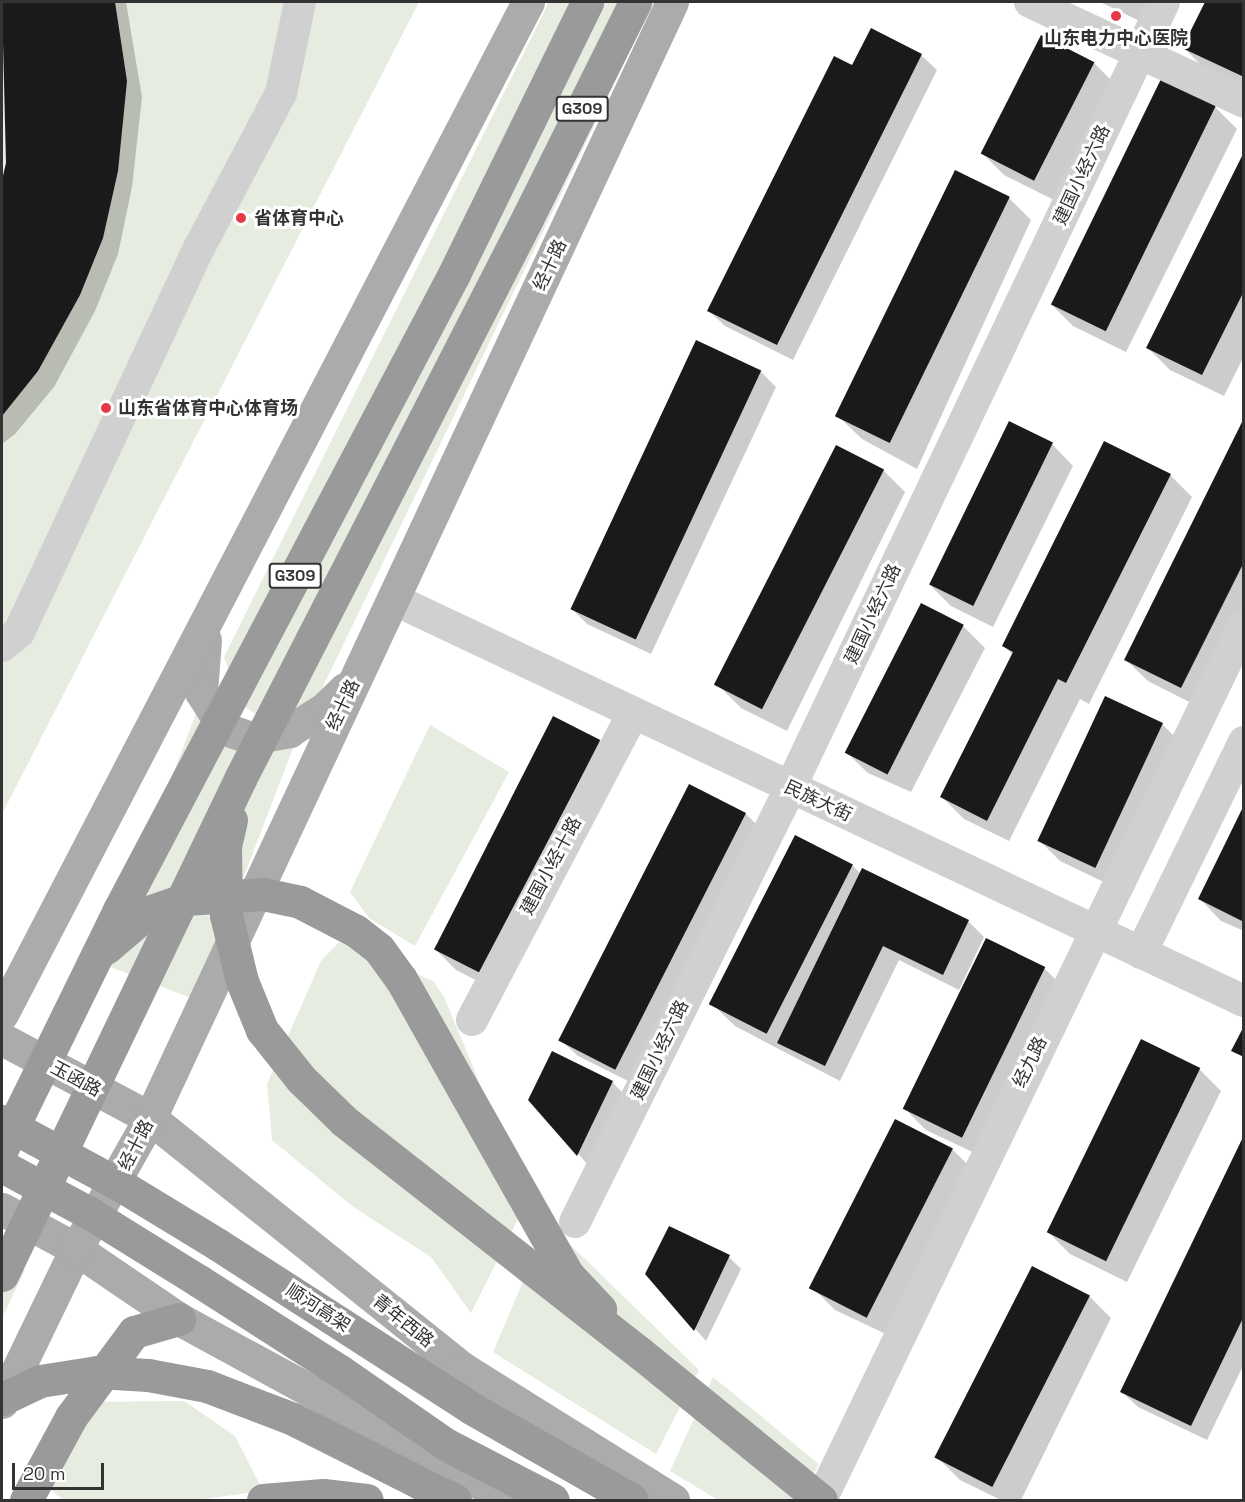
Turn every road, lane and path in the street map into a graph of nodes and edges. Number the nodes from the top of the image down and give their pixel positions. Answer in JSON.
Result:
{"nodes":[{"id":1,"x":300,"y":2,"type":"edge"},
{"id":2,"x":528,"y":2,"type":"edge"},
{"id":3,"x":587,"y":2,"type":"edge"},
{"id":4,"x":635,"y":2,"type":"edge"},
{"id":5,"x":672,"y":2,"type":"edge"},
{"id":6,"x":1030,"y":2,"type":"edge"},
{"id":7,"x":1164,"y":2,"type":"edge"},
{"id":8,"x":1140,"y":52,"type":"junction"},
{"id":9,"x":1244,"y":102,"type":"edge"},
{"id":10,"x":393,"y":599,"type":"junction"},
{"id":11,"x":214,"y":610,"type":"junction"},
{"id":12,"x":1244,"y":625,"type":"edge"},
{"id":13,"x":2,"y":646,"type":"edge"},
{"id":14,"x":355,"y":679,"type":"junction"},
{"id":15,"x":633,"y":712,"type":"junction"},
{"id":16,"x":1244,"y":742,"type":"edge"},
{"id":17,"x":241,"y":777,"type":"junction"},
{"id":18,"x":790,"y":788,"type":"junction"},
{"id":19,"x":1093,"y":930,"type":"junction"},
{"id":20,"x":1140,"y":952,"type":"junction"},
{"id":21,"x":83,"y":981,"type":"junction"},
{"id":22,"x":1244,"y":1001,"type":"edge"},
{"id":23,"x":2,"y":1014,"type":"edge"},
{"id":24,"x":472,"y":1020,"type":"dead end"},
{"id":25,"x":2,"y":1040,"type":"edge"},
{"id":26,"x":150,"y":1118,"type":"junction"},
{"id":27,"x":2,"y":1121,"type":"edge"},
{"id":28,"x":2,"y":1149,"type":"edge"},
{"id":29,"x":2,"y":1166,"type":"edge"},
{"id":30,"x":2,"y":1209,"type":"edge"},
{"id":31,"x":575,"y":1222,"type":"dead end"},
{"id":32,"x":76,"y":1249,"type":"junction"},
{"id":33,"x":2,"y":1275,"type":"edge"},
{"id":34,"x":180,"y":1319,"type":"junction"},
{"id":35,"x":640,"y":1353,"type":"junction"},
{"id":36,"x":2,"y":1401,"type":"edge"},
{"id":37,"x":2,"y":1488,"type":"edge"},
{"id":38,"x":24,"y":1500,"type":"edge"},
{"id":39,"x":263,"y":1500,"type":"edge"},
{"id":40,"x":367,"y":1500,"type":"edge"},
{"id":41,"x":455,"y":1500,"type":"edge"},
{"id":42,"x":511,"y":1500,"type":"edge"},
{"id":43,"x":553,"y":1500,"type":"edge"},
{"id":44,"x":632,"y":1500,"type":"edge"},
{"id":45,"x":673,"y":1500,"type":"edge"},
{"id":46,"x":821,"y":1500,"type":"edge"}],
"edges":[{"from":1,"to":13,"type":"street"},
{"from":2,"to":11,"type":"main road"},
{"from":3,"to":21,"type":"highway","number":"G309","bridge":true},
{"from":4,"to":17,"type":"highway","number":"G309","bridge":true},
{"from":5,"to":10,"type":"main road","name":"经十路"},
{"from":6,"to":8,"type":"street"},
{"from":7,"to":8,"type":"street","name":"建国小经六路"},
{"from":8,"to":9,"type":"street"},
{"from":8,"to":18,"type":"street","name":"建国小经六路"},
{"from":10,"to":14,"type":"main road","name":"经十路"},
{"from":10,"to":15,"type":"street","name":"民族大街"},
{"from":11,"to":14,"type":"main road"},
{"from":11,"to":23,"type":"main road"},
{"from":12,"to":19,"type":"street","name":"经九路"},
{"from":14,"to":26,"type":"main road","name":"经十路"},
{"from":15,"to":18,"type":"street","name":"民族大街"},
{"from":15,"to":24,"type":"street","name":"建国小经十路"},
{"from":16,"to":20,"type":"street"},
{"from":17,"to":33,"type":"highway","number":"G309","bridge":true},
{"from":17,"to":35,"type":"highway","bridge":true},
{"from":18,"to":19,"type":"street","name":"民族大街"},
{"from":18,"to":31,"type":"street","name":"建国小经六路"},
{"from":19,"to":20,"type":"street","name":"民族大街"},
{"from":19,"to":46,"type":"street","name":"经九路"},
{"from":20,"to":22,"type":"street","name":"民族大街"},
{"from":21,"to":28,"type":"highway","number":"G309","bridge":true},
{"from":21,"to":35,"type":"highway","bridge":true},
{"from":25,"to":26,"type":"main road","name":"玉函路"},
{"from":26,"to":32,"type":"main road","name":"经十路"},
{"from":26,"to":45,"type":"main road","name":"青年西路"},
{"from":27,"to":44,"type":"highway","name":"顺河高架","bridge":true},
{"from":29,"to":43,"type":"highway","bridge":true},
{"from":30,"to":32,"type":"main road"},
{"from":32,"to":34,"type":"main road"},
{"from":32,"to":36,"type":"main road","name":"经十路"},
{"from":34,"to":38,"type":"highway"},
{"from":34,"to":42,"type":"main road"},
{"from":35,"to":46,"type":"highway","bridge":true},
{"from":36,"to":41,"type":"highway","bridge":true},
{"from":37,"to":38,"type":"highway"},
{"from":39,"to":40,"type":"highway"}]}
